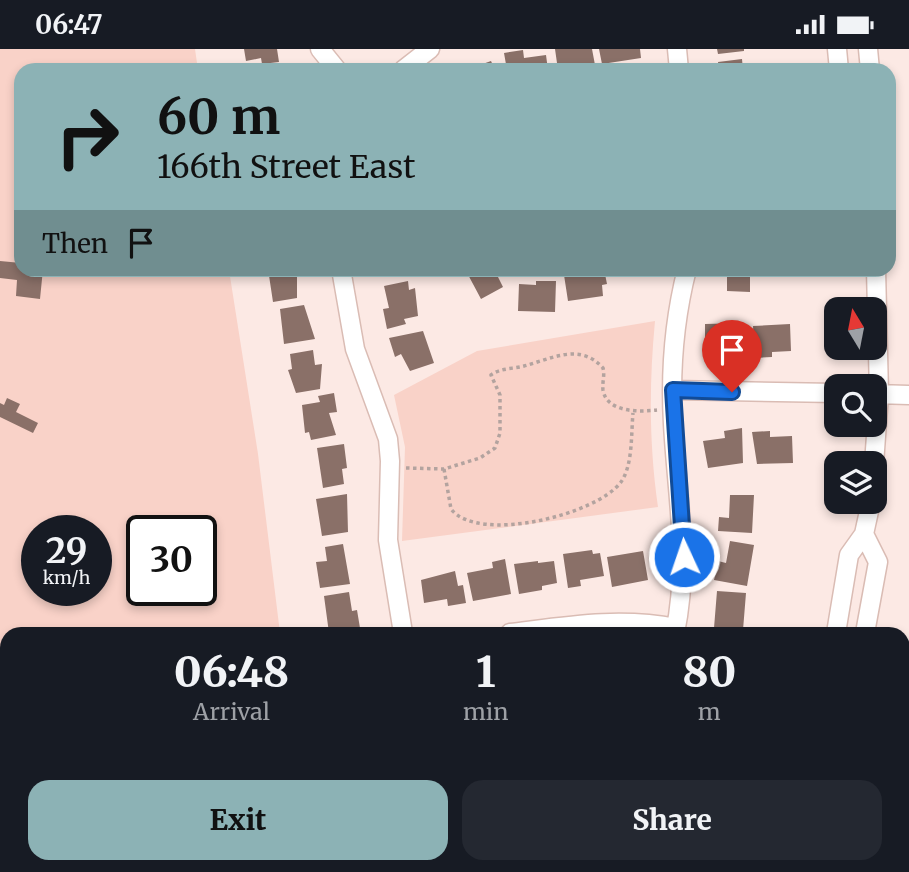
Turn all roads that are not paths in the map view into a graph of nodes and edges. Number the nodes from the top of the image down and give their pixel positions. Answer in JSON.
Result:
{"nodes":[{"id":1,"x":320,"y":49,"type":"edge"},
{"id":2,"x":430,"y":49,"type":"edge"},
{"id":3,"x":331,"y":63,"type":"edge"},
{"id":4,"x":412,"y":63,"type":"edge"},
{"id":5,"x":342,"y":277,"type":"edge"},
{"id":6,"x":686,"y":277,"type":"edge"},
{"id":7,"x":876,"y":277,"type":"edge"},
{"id":8,"x":877,"y":374,"type":"edge"},
{"id":9,"x":824,"y":394,"type":"edge"},
{"id":10,"x":887,"y":394,"type":"edge"},
{"id":11,"x":909,"y":395,"type":"edge"},
{"id":12,"x":673,"y":400,"type":"junction"},
{"id":13,"x":868,"y":514,"type":"edge"},
{"id":14,"x":864,"y":534,"type":"junction"},
{"id":15,"x":402,"y":627,"type":"edge"},
{"id":16,"x":560,"y":627,"type":"edge"},
{"id":17,"x":660,"y":627,"type":"edge"},
{"id":18,"x":675,"y":627,"type":"edge"},
{"id":19,"x":837,"y":627,"type":"edge"},
{"id":20,"x":866,"y":627,"type":"edge"}],
"edges":[{"from":1,"to":3,"type":"street"},
{"from":2,"to":4,"type":"street"},
{"from":5,"to":15,"type":"street"},
{"from":6,"to":12,"type":"street"},
{"from":7,"to":8,"type":"street"},
{"from":9,"to":12,"type":"street"},
{"from":10,"to":11,"type":"street"},
{"from":12,"to":18,"type":"street"},
{"from":13,"to":14,"type":"street"},
{"from":14,"to":19,"type":"street"},
{"from":14,"to":20,"type":"street"},
{"from":16,"to":17,"type":"street"}]}
